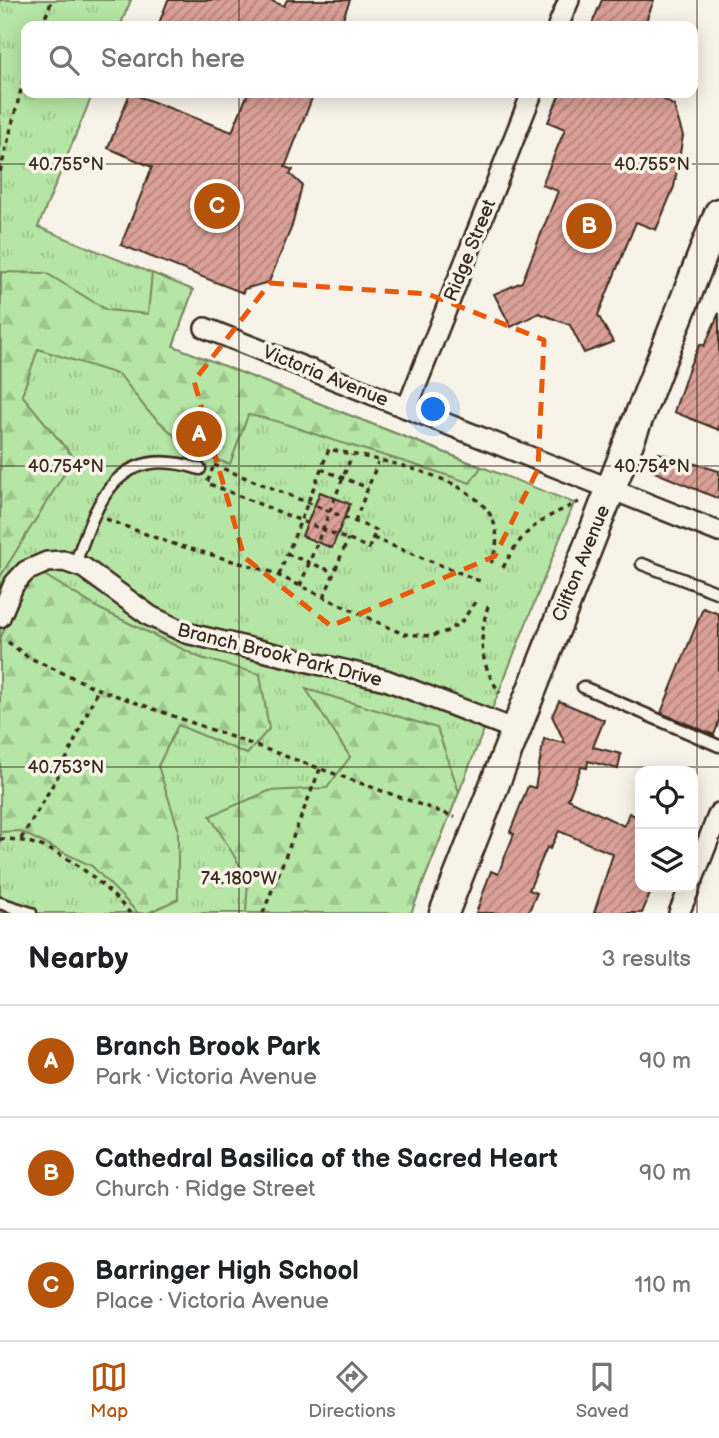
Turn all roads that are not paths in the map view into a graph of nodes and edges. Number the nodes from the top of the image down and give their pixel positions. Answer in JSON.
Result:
{"nodes":[{"id":1,"x":569,"y":0,"type":"edge"},
{"id":2,"x":560,"y":21,"type":"edge"},
{"id":3,"x":530,"y":98,"type":"edge"},
{"id":4,"x":719,"y":213,"type":"edge"},
{"id":5,"x":205,"y":328,"type":"dead end"},
{"id":6,"x":407,"y":408,"type":"junction"},
{"id":7,"x":200,"y":469,"type":"dead end"},
{"id":8,"x":610,"y":488,"type":"junction"},
{"id":9,"x":719,"y":532,"type":"edge"},
{"id":10,"x":75,"y":564,"type":"junction"},
{"id":11,"x":642,"y":564,"type":"dead end"},
{"id":12,"x":719,"y":593,"type":"edge"},
{"id":13,"x":0,"y":617,"type":"edge"},
{"id":14,"x":583,"y":687,"type":"dead end"},
{"id":15,"x":516,"y":730,"type":"junction"},
{"id":16,"x":719,"y":746,"type":"edge"},
{"id":17,"x":719,"y":813,"type":"edge"},
{"id":18,"x":698,"y":866,"type":"edge"},
{"id":19,"x":688,"y":892,"type":"edge"},
{"id":20,"x":0,"y":903,"type":"edge"},
{"id":21,"x":31,"y":913,"type":"edge"},
{"id":22,"x":444,"y":913,"type":"edge"},
{"id":23,"x":679,"y":913,"type":"edge"}],
"edges":[{"from":1,"to":2,"type":"street"},
{"from":3,"to":6,"type":"street","name":"Ridge Street"},
{"from":4,"to":8,"type":"main road","name":"Clifton Avenue"},
{"from":5,"to":6,"type":"street","name":"Victoria Avenue"},
{"from":6,"to":8,"type":"street","name":"Victoria Avenue"},
{"from":7,"to":10,"type":"lane"},
{"from":8,"to":9,"type":"street","name":"Victoria Avenue"},
{"from":8,"to":15,"type":"main road","name":"Clifton Avenue"},
{"from":10,"to":13,"type":"street"},
{"from":10,"to":15,"type":"street","name":"Branch Brook Park Drive"},
{"from":11,"to":12,"type":"lane"},
{"from":14,"to":16,"type":"lane"},
{"from":15,"to":22,"type":"main road","name":"Clifton Avenue"},
{"from":17,"to":18,"type":"street"},
{"from":19,"to":23,"type":"street"},
{"from":20,"to":21,"type":"lane"}]}
